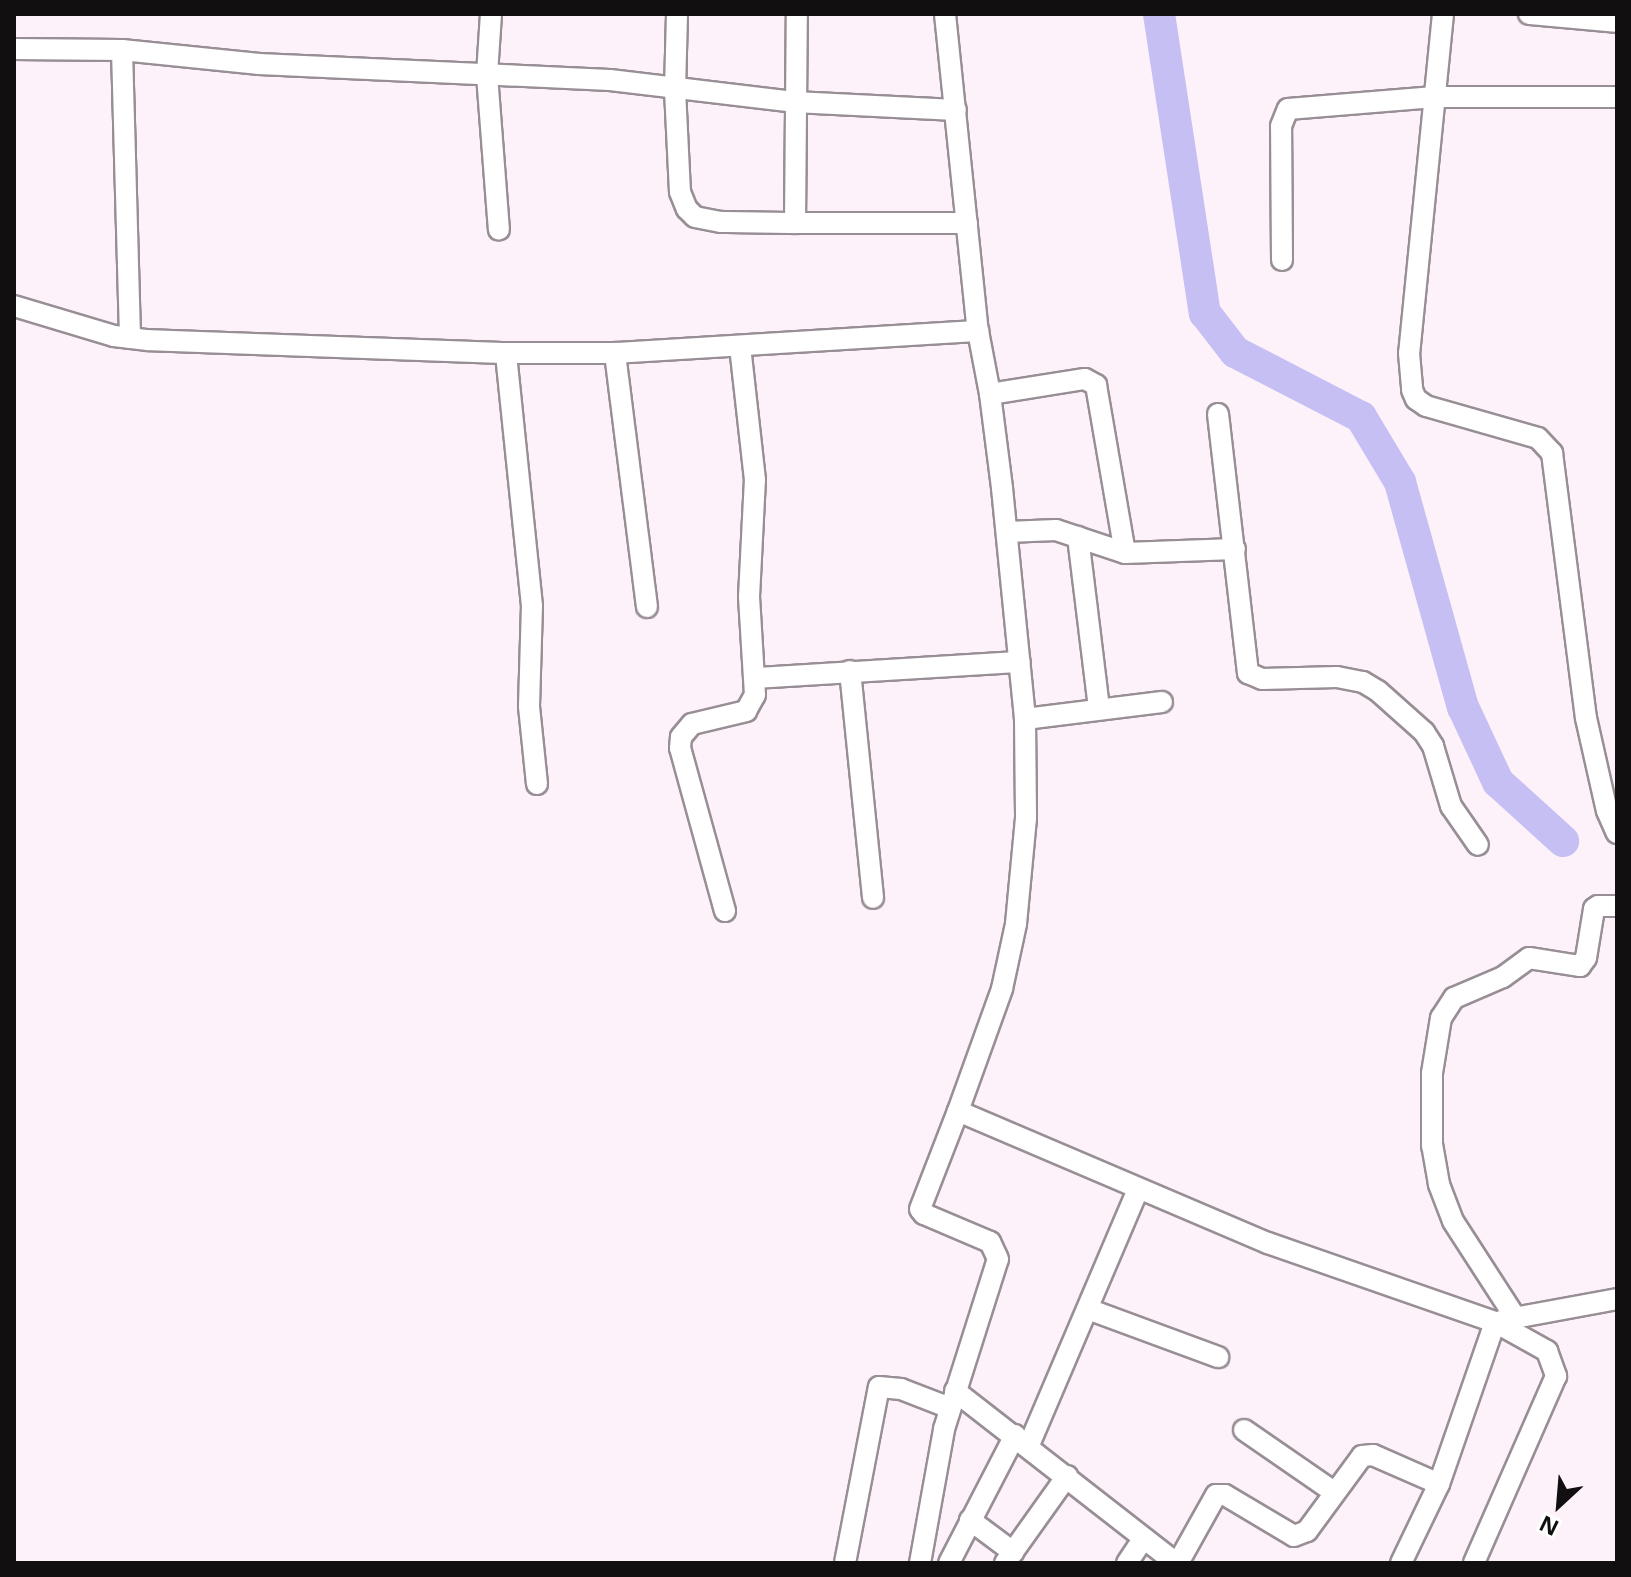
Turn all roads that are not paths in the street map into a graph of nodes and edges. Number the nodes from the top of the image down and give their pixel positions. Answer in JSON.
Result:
{"nodes":[{"id":1,"x":491,"y":14,"type":"edge"},
{"id":2,"x":677,"y":14,"type":"edge"},
{"id":3,"x":797,"y":14,"type":"edge"},
{"id":4,"x":945,"y":14,"type":"edge"},
{"id":5,"x":1443,"y":14,"type":"edge"},
{"id":6,"x":1529,"y":14,"type":"edge"},
{"id":7,"x":1617,"y":22,"type":"edge"},
{"id":8,"x":14,"y":49,"type":"edge"},
{"id":9,"x":122,"y":50,"type":"junction"},
{"id":10,"x":487,"y":74,"type":"junction"},
{"id":11,"x":675,"y":90,"type":"junction"},
{"id":12,"x":1435,"y":97,"type":"junction"},
{"id":13,"x":1617,"y":97,"type":"edge"},
{"id":14,"x":794,"y":102,"type":"junction"},
{"id":15,"x":956,"y":110,"type":"junction"},
{"id":16,"x":795,"y":223,"type":"junction"},
{"id":17,"x":967,"y":223,"type":"junction"},
{"id":18,"x":499,"y":230,"type":"dead end"},
{"id":19,"x":1282,"y":260,"type":"dead end"},
{"id":20,"x":14,"y":306,"type":"edge"},
{"id":21,"x":978,"y":331,"type":"junction"},
{"id":22,"x":130,"y":338,"type":"junction"},
{"id":23,"x":740,"y":347,"type":"junction"},
{"id":24,"x":506,"y":353,"type":"junction"},
{"id":25,"x":615,"y":353,"type":"junction"},
{"id":26,"x":990,"y":394,"type":"junction"},
{"id":27,"x":1218,"y":414,"type":"dead end"},
{"id":28,"x":1007,"y":532,"type":"junction"},
{"id":29,"x":1078,"y":537,"type":"junction"},
{"id":30,"x":1235,"y":549,"type":"junction"},
{"id":31,"x":1125,"y":553,"type":"junction"},
{"id":32,"x":647,"y":607,"type":"dead end"},
{"id":33,"x":1020,"y":662,"type":"junction"},
{"id":34,"x":850,"y":671,"type":"junction"},
{"id":35,"x":756,"y":678,"type":"junction"},
{"id":36,"x":1162,"y":702,"type":"dead end"},
{"id":37,"x":1099,"y":708,"type":"junction"},
{"id":38,"x":1025,"y":719,"type":"junction"},
{"id":39,"x":537,"y":784,"type":"dead end"},
{"id":40,"x":1617,"y":833,"type":"edge"},
{"id":41,"x":1478,"y":845,"type":"dead end"},
{"id":42,"x":873,"y":898,"type":"dead end"},
{"id":43,"x":1617,"y":906,"type":"edge"},
{"id":44,"x":725,"y":911,"type":"dead end"},
{"id":45,"x":958,"y":1111,"type":"junction"},
{"id":46,"x":1138,"y":1190,"type":"junction"},
{"id":47,"x":1617,"y":1299,"type":"edge"},
{"id":48,"x":1088,"y":1309,"type":"junction"},
{"id":49,"x":1505,"y":1320,"type":"junction"},
{"id":50,"x":1218,"y":1357,"type":"dead end"},
{"id":51,"x":952,"y":1400,"type":"junction"},
{"id":52,"x":1244,"y":1430,"type":"dead end"},
{"id":53,"x":1022,"y":1440,"type":"junction"},
{"id":54,"x":1067,"y":1476,"type":"junction"},
{"id":55,"x":1439,"y":1484,"type":"junction"},
{"id":56,"x":1334,"y":1492,"type":"junction"},
{"id":57,"x":970,"y":1520,"type":"junction"},
{"id":58,"x":1143,"y":1539,"type":"junction"},
{"id":59,"x":1009,"y":1558,"type":"edge"},
{"id":60,"x":845,"y":1563,"type":"edge"},
{"id":61,"x":920,"y":1563,"type":"edge"},
{"id":62,"x":949,"y":1563,"type":"edge"},
{"id":63,"x":1127,"y":1563,"type":"edge"},
{"id":64,"x":1177,"y":1563,"type":"edge"},
{"id":65,"x":1401,"y":1563,"type":"edge"},
{"id":66,"x":1474,"y":1563,"type":"edge"}],
"edges":[{"from":1,"to":10,"type":"street"},
{"from":2,"to":11,"type":"street"},
{"from":3,"to":14,"type":"street"},
{"from":4,"to":15,"type":"street"},
{"from":5,"to":12,"type":"street"},
{"from":6,"to":7,"type":"street"},
{"from":8,"to":9,"type":"street"},
{"from":9,"to":10,"type":"street"},
{"from":9,"to":22,"type":"street"},
{"from":10,"to":11,"type":"street"},
{"from":10,"to":18,"type":"street"},
{"from":11,"to":14,"type":"street"},
{"from":11,"to":16,"type":"street"},
{"from":12,"to":13,"type":"street"},
{"from":12,"to":19,"type":"street"},
{"from":12,"to":40,"type":"street"},
{"from":14,"to":15,"type":"street"},
{"from":14,"to":16,"type":"street"},
{"from":15,"to":17,"type":"street"},
{"from":16,"to":17,"type":"street"},
{"from":17,"to":21,"type":"street"},
{"from":20,"to":22,"type":"street"},
{"from":21,"to":23,"type":"street"},
{"from":21,"to":26,"type":"street"},
{"from":22,"to":24,"type":"street"},
{"from":23,"to":25,"type":"street"},
{"from":23,"to":35,"type":"street"},
{"from":24,"to":25,"type":"street"},
{"from":24,"to":39,"type":"street"},
{"from":25,"to":32,"type":"street"},
{"from":26,"to":28,"type":"street"},
{"from":26,"to":31,"type":"street"},
{"from":27,"to":30,"type":"street"},
{"from":28,"to":29,"type":"street"},
{"from":28,"to":33,"type":"street"},
{"from":29,"to":31,"type":"street"},
{"from":29,"to":37,"type":"street"},
{"from":30,"to":31,"type":"street"},
{"from":30,"to":41,"type":"street"},
{"from":33,"to":34,"type":"street"},
{"from":33,"to":38,"type":"street"},
{"from":34,"to":35,"type":"street"},
{"from":34,"to":42,"type":"street"},
{"from":35,"to":44,"type":"street"},
{"from":36,"to":37,"type":"street"},
{"from":37,"to":38,"type":"street"},
{"from":38,"to":45,"type":"street"},
{"from":43,"to":49,"type":"street"},
{"from":45,"to":46,"type":"street"},
{"from":45,"to":51,"type":"street"},
{"from":46,"to":48,"type":"street"},
{"from":46,"to":49,"type":"street"},
{"from":47,"to":49,"type":"street"},
{"from":48,"to":50,"type":"street"},
{"from":48,"to":53,"type":"street"},
{"from":49,"to":55,"type":"street"},
{"from":49,"to":66,"type":"street"},
{"from":51,"to":53,"type":"street"},
{"from":51,"to":60,"type":"street"},
{"from":51,"to":61,"type":"street"},
{"from":52,"to":56,"type":"street"},
{"from":53,"to":54,"type":"street"},
{"from":53,"to":57,"type":"street"},
{"from":54,"to":58,"type":"street"},
{"from":54,"to":59,"type":"street"},
{"from":55,"to":56,"type":"street"},
{"from":55,"to":65,"type":"street"},
{"from":56,"to":64,"type":"street"},
{"from":57,"to":59,"type":"street"},
{"from":57,"to":62,"type":"street"},
{"from":58,"to":63,"type":"street"},
{"from":58,"to":64,"type":"street"}]}
